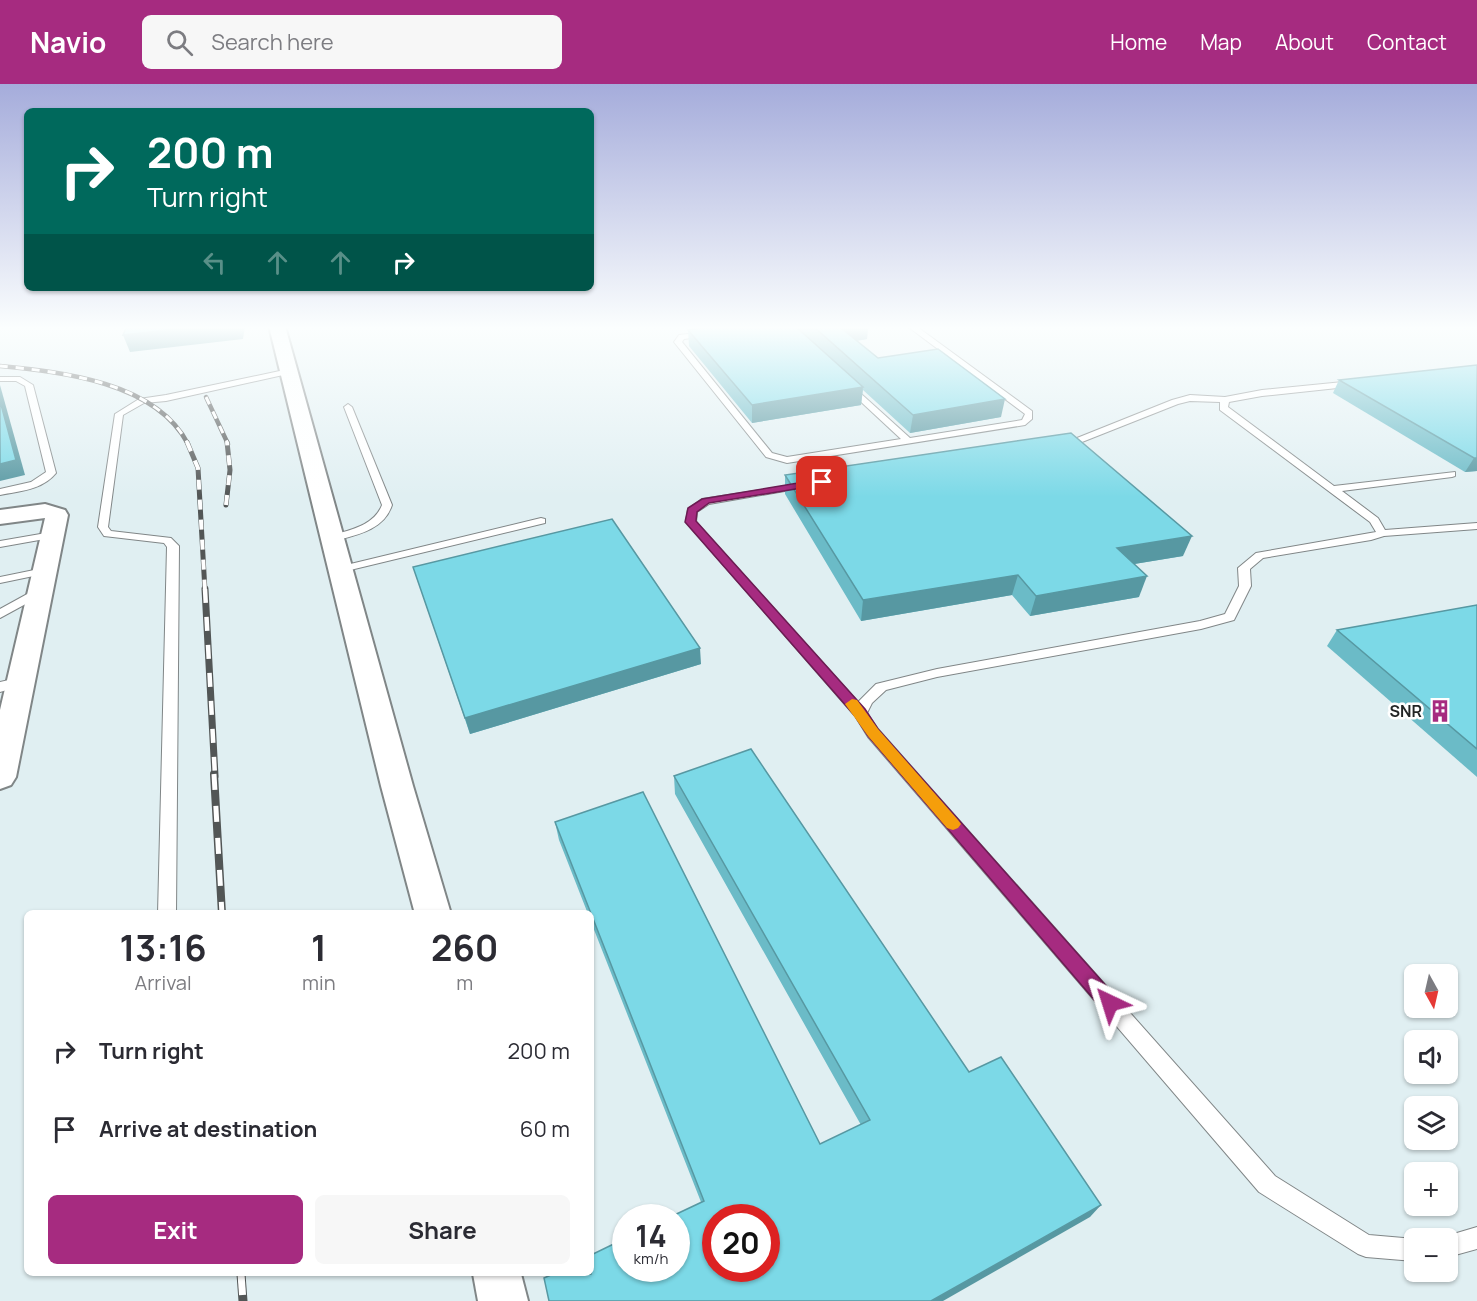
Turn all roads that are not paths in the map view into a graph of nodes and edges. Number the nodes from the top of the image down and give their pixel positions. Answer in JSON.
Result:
{"nodes":[{"id":1,"x":25,"y":383,"type":"edge"},
{"id":2,"x":235,"y":383,"type":"edge"},
{"id":3,"x":292,"y":383,"type":"edge"},
{"id":4,"x":711,"y":383,"type":"edge"},
{"id":5,"x":845,"y":383,"type":"edge"},
{"id":6,"x":988,"y":383,"type":"edge"},
{"id":7,"x":1357,"y":383,"type":"edge"},
{"id":8,"x":1225,"y":400,"type":"junction"},
{"id":9,"x":348,"y":407,"type":"dead end"},
{"id":10,"x":908,"y":441,"type":"junction"},
{"id":11,"x":1044,"y":446,"type":"edge"},
{"id":12,"x":1452,"y":474,"type":"dead end"},
{"id":13,"x":811,"y":484,"type":"edge"},
{"id":14,"x":1334,"y":489,"type":"junction"},
{"id":15,"x":0,"y":492,"type":"edge"},
{"id":16,"x":0,"y":517,"type":"edge"},
{"id":17,"x":541,"y":521,"type":"dead end"},
{"id":18,"x":1477,"y":526,"type":"edge"},
{"id":19,"x":1382,"y":533,"type":"junction"},
{"id":20,"x":52,"y":535,"type":"junction"},
{"id":21,"x":333,"y":538,"type":"junction"},
{"id":22,"x":0,"y":544,"type":"edge"},
{"id":23,"x":342,"y":569,"type":"junction"},
{"id":24,"x":0,"y":580,"type":"edge"},
{"id":25,"x":42,"y":581,"type":"junction"},
{"id":26,"x":0,"y":614,"type":"edge"},
{"id":27,"x":11,"y":684,"type":"edge"},
{"id":28,"x":860,"y":713,"type":"junction"},
{"id":29,"x":0,"y":777,"type":"edge"},
{"id":30,"x":167,"y":910,"type":"edge"},
{"id":31,"x":432,"y":910,"type":"edge"},
{"id":32,"x":1477,"y":1238,"type":"edge"},
{"id":33,"x":1458,"y":1243,"type":"edge"},
{"id":34,"x":1404,"y":1249,"type":"edge"},
{"id":35,"x":497,"y":1276,"type":"edge"},
{"id":36,"x":503,"y":1301,"type":"edge"}],
"edges":[{"from":1,"to":15,"type":"lane"},
{"from":2,"to":30,"type":"lane"},
{"from":3,"to":21,"type":"street"},
{"from":4,"to":10,"type":"lane"},
{"from":5,"to":10,"type":"lane"},
{"from":6,"to":10,"type":"lane"},
{"from":7,"to":8,"type":"lane"},
{"from":8,"to":11,"type":"lane"},
{"from":8,"to":14,"type":"lane"},
{"from":9,"to":21,"type":"lane"},
{"from":12,"to":14,"type":"lane"},
{"from":13,"to":28,"type":"lane"},
{"from":14,"to":19,"type":"lane"},
{"from":16,"to":20,"type":"street"},
{"from":17,"to":23,"type":"lane"},
{"from":18,"to":19,"type":"lane"},
{"from":19,"to":28,"type":"lane"},
{"from":20,"to":22,"type":"lane"},
{"from":20,"to":25,"type":"street"},
{"from":21,"to":23,"type":"street"},
{"from":23,"to":31,"type":"street"},
{"from":24,"to":25,"type":"lane"},
{"from":25,"to":26,"type":"lane"},
{"from":25,"to":27,"type":"street"},
{"from":27,"to":29,"type":"street"},
{"from":28,"to":34,"type":"lane"},
{"from":32,"to":33,"type":"lane"},
{"from":35,"to":36,"type":"street"}]}
